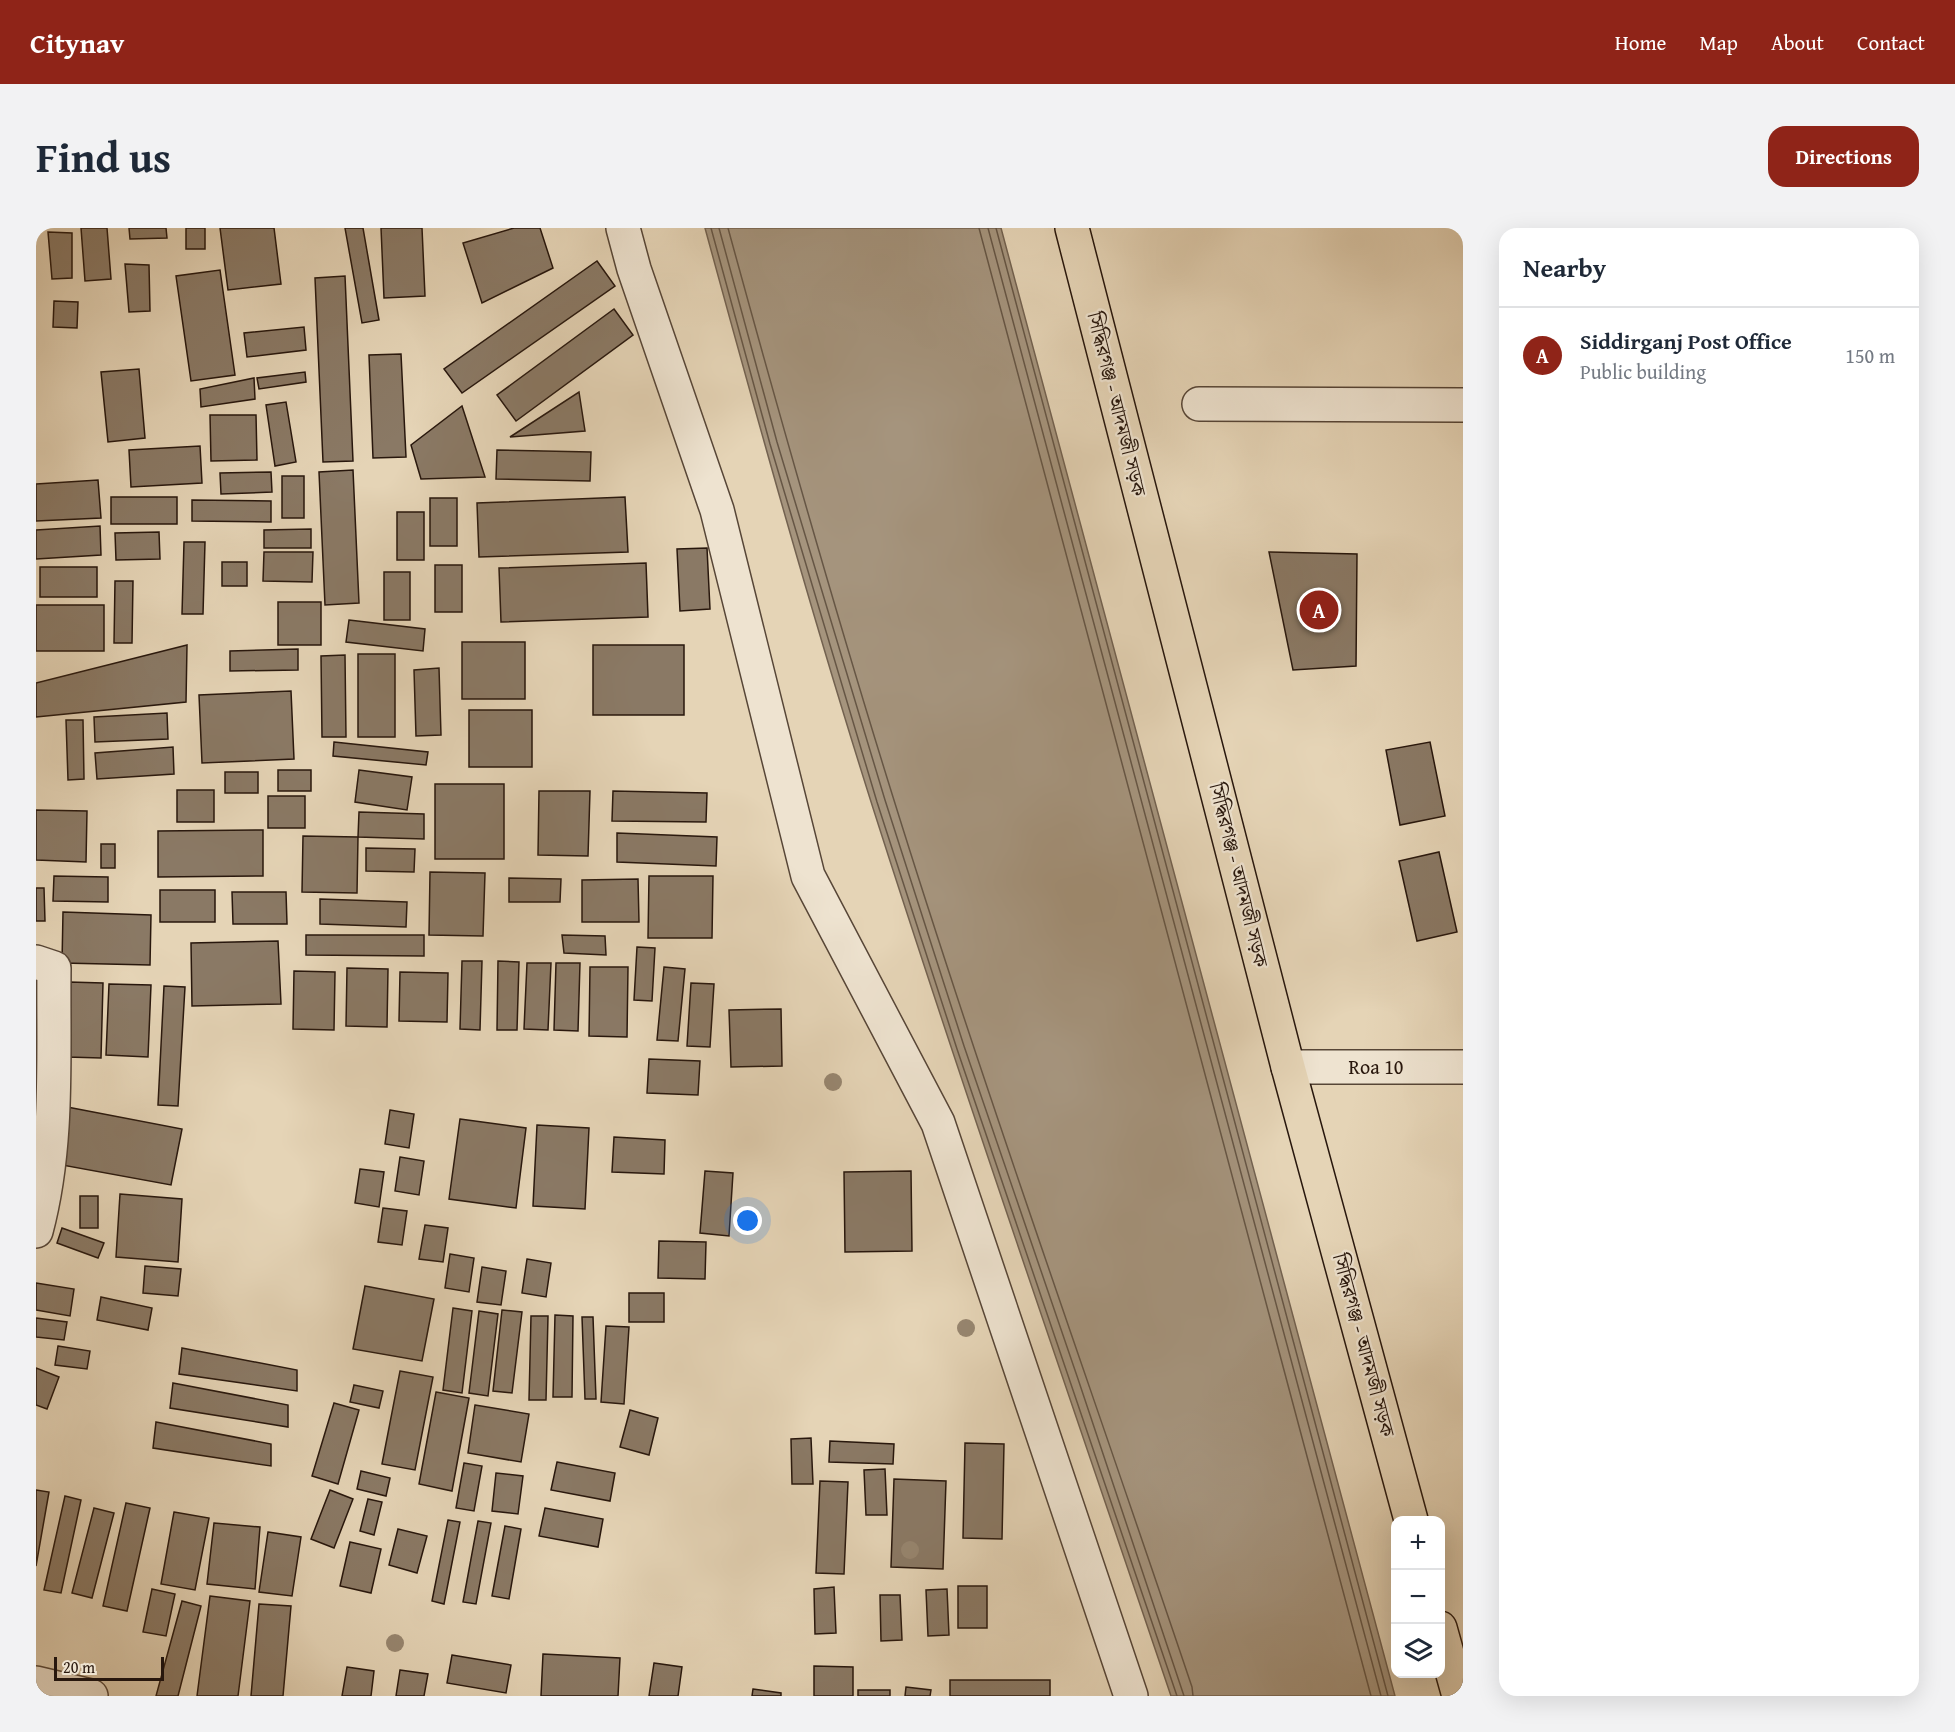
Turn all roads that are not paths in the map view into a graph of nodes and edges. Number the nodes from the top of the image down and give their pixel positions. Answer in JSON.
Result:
{"nodes":[{"id":1,"x":623,"y":228,"type":"edge"},
{"id":2,"x":1072,"y":228,"type":"edge"},
{"id":3,"x":1199,"y":404,"type":"dead end"},
{"id":4,"x":1463,"y":405,"type":"edge"},
{"id":5,"x":36,"y":962,"type":"edge"},
{"id":6,"x":1288,"y":1067,"type":"junction"},
{"id":7,"x":1463,"y":1067,"type":"edge"},
{"id":8,"x":36,"y":1231,"type":"edge"},
{"id":9,"x":1410,"y":1516,"type":"edge"},
{"id":10,"x":1445,"y":1646,"type":"edge"},
{"id":11,"x":36,"y":1683,"type":"edge"},
{"id":12,"x":91,"y":1696,"type":"edge"},
{"id":13,"x":1131,"y":1696,"type":"edge"},
{"id":14,"x":1459,"y":1696,"type":"edge"}],
"edges":[{"from":1,"to":13,"type":"street"},
{"from":2,"to":6,"type":"main road","name":"সিদ্ধিরগঞ্জ - আদমজী সড়ক"},
{"from":3,"to":4,"type":"street"},
{"from":5,"to":8,"type":"street"},
{"from":6,"to":7,"type":"street","name":"Roa 10"},
{"from":6,"to":9,"type":"main road","name":"সিদ্ধিরগঞ্জ - আদমজী সড়ক"},
{"from":10,"to":14,"type":"main road"},
{"from":11,"to":12,"type":"street"}]}
